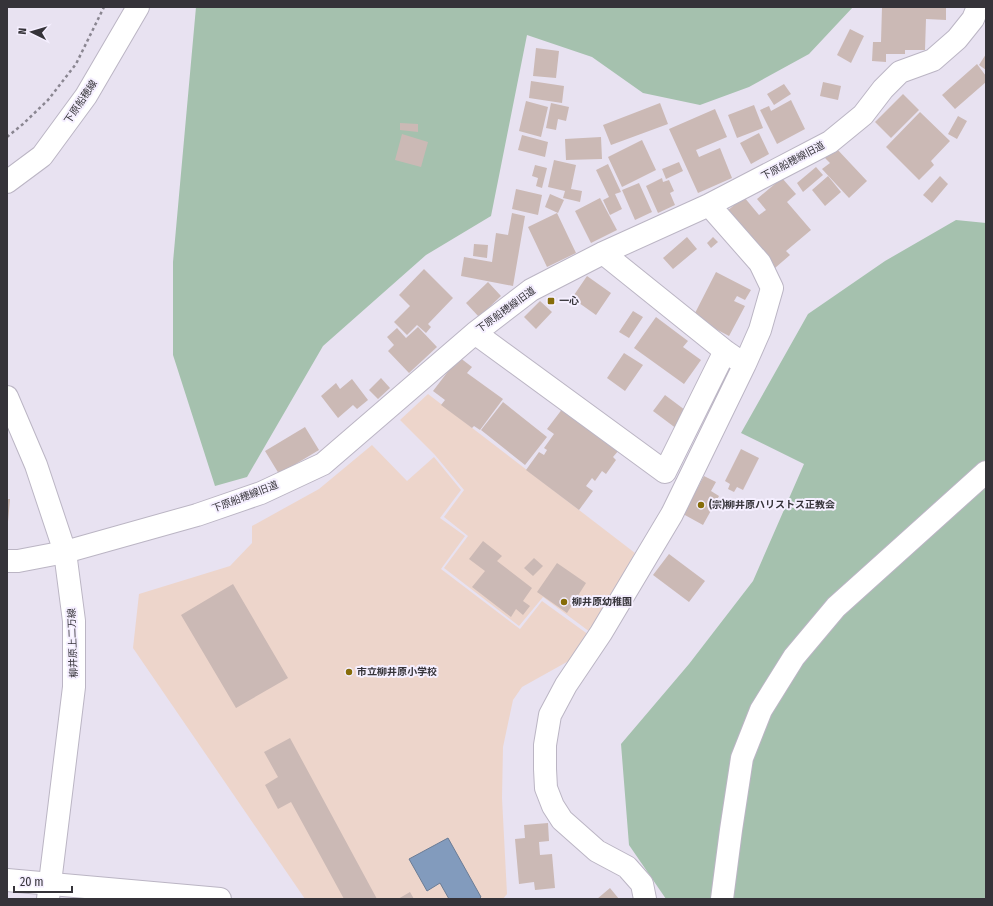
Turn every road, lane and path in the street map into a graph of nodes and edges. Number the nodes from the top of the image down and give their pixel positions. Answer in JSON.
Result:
{"nodes":[{"id":1,"x":104,"y":7,"type":"edge"},
{"id":2,"x":138,"y":7,"type":"edge"},
{"id":3,"x":978,"y":7,"type":"edge"},
{"id":4,"x":7,"y":137,"type":"edge"},
{"id":5,"x":7,"y":182,"type":"edge"},
{"id":6,"x":709,"y":205,"type":"junction"},
{"id":7,"x":603,"y":253,"type":"junction"},
{"id":8,"x":475,"y":332,"type":"junction"},
{"id":9,"x":725,"y":351,"type":"junction"},
{"id":10,"x":745,"y":364,"type":"junction"},
{"id":11,"x":7,"y":397,"type":"edge"},
{"id":12,"x":986,"y":472,"type":"edge"},
{"id":13,"x":65,"y":552,"type":"junction"},
{"id":14,"x":7,"y":561,"type":"edge"},
{"id":15,"x":7,"y":880,"type":"edge"},
{"id":16,"x":49,"y":892,"type":"edge"},
{"id":17,"x":178,"y":897,"type":"edge"},
{"id":18,"x":220,"y":899,"type":"edge"},
{"id":19,"x":645,"y":899,"type":"edge"},
{"id":20,"x":722,"y":899,"type":"edge"}],
"edges":[{"from":1,"to":4,"type":"path"},
{"from":2,"to":5,"type":"street","name":"下原船穂線"},
{"from":3,"to":6,"type":"street","name":"下原船穂線旧道"},
{"from":6,"to":7,"type":"street","name":"下原船穂線旧道"},
{"from":6,"to":10,"type":"street"},
{"from":7,"to":8,"type":"street","name":"下原船穂線旧道"},
{"from":7,"to":9,"type":"street"},
{"from":8,"to":9,"type":"street"},
{"from":8,"to":13,"type":"street","name":"下原船穂線旧道"},
{"from":9,"to":10,"type":"street"},
{"from":10,"to":19,"type":"street"},
{"from":11,"to":13,"type":"street","name":"柳井原上二万線"},
{"from":12,"to":20,"type":"street"},
{"from":13,"to":14,"type":"street","name":"下原船穂線旧道"},
{"from":13,"to":16,"type":"street","name":"柳井原上二万線"},
{"from":15,"to":16,"type":"street"},
{"from":16,"to":17,"type":"street"},
{"from":17,"to":18,"type":"street"}]}
